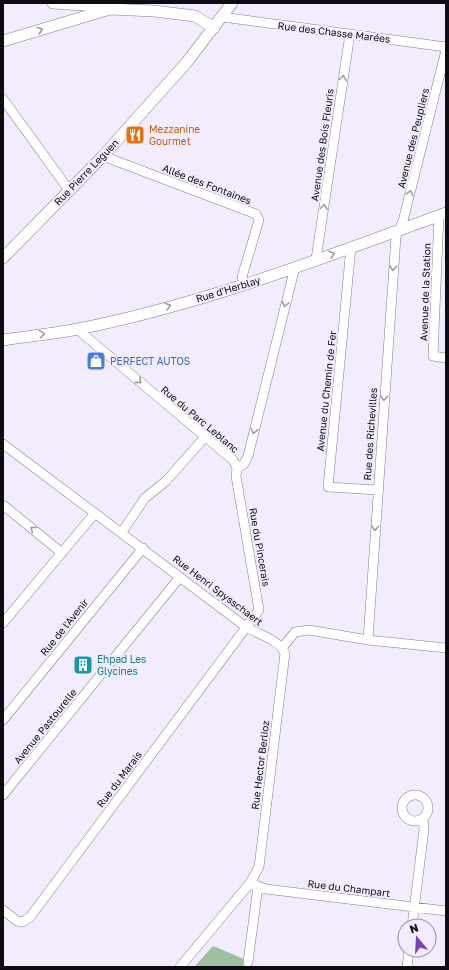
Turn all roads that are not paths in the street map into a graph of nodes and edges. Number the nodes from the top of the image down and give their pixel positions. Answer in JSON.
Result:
{"nodes":[{"id":1,"x":53,"y":3,"type":"edge"},
{"id":2,"x":143,"y":3,"type":"edge"},
{"id":3,"x":111,"y":6,"type":"edge"},
{"id":4,"x":227,"y":10,"type":"edge"},
{"id":5,"x":84,"y":11,"type":"junction"},
{"id":6,"x":154,"y":11,"type":"junction"},
{"id":7,"x":214,"y":28,"type":"junction"},
{"id":8,"x":350,"y":34,"type":"junction"},
{"id":9,"x":3,"y":42,"type":"edge"},
{"id":10,"x":446,"y":49,"type":"edge"},
{"id":11,"x":3,"y":99,"type":"edge"},
{"id":12,"x":103,"y":156,"type":"junction"},
{"id":13,"x":69,"y":190,"type":"junction"},
{"id":14,"x":442,"y":214,"type":"edge"},
{"id":15,"x":399,"y":230,"type":"junction"},
{"id":16,"x":351,"y":247,"type":"junction"},
{"id":17,"x":3,"y":258,"type":"edge"},
{"id":18,"x":316,"y":259,"type":"junction"},
{"id":19,"x":295,"y":266,"type":"junction"},
{"id":20,"x":245,"y":284,"type":"junction"},
{"id":21,"x":77,"y":329,"type":"junction"},
{"id":22,"x":3,"y":340,"type":"edge"},
{"id":23,"x":446,"y":358,"type":"edge"},
{"id":24,"x":205,"y":437,"type":"junction"},
{"id":25,"x":3,"y":444,"type":"edge"},
{"id":26,"x":237,"y":468,"type":"junction"},
{"id":27,"x":378,"y":490,"type":"junction"},
{"id":28,"x":3,"y":505,"type":"edge"},
{"id":29,"x":95,"y":513,"type":"junction"},
{"id":30,"x":122,"y":532,"type":"junction"},
{"id":31,"x":143,"y":548,"type":"junction"},
{"id":32,"x":62,"y":553,"type":"junction"},
{"id":33,"x":180,"y":576,"type":"junction"},
{"id":34,"x":3,"y":623,"type":"edge"},
{"id":35,"x":246,"y":626,"type":"junction"},
{"id":36,"x":368,"y":640,"type":"junction"},
{"id":37,"x":282,"y":648,"type":"junction"},
{"id":38,"x":446,"y":648,"type":"edge"},
{"id":39,"x":3,"y":720,"type":"edge"},
{"id":40,"x":3,"y":795,"type":"edge"},
{"id":41,"x":423,"y":819,"type":"dead end"},
{"id":42,"x":254,"y":884,"type":"junction"},
{"id":43,"x":414,"y":907,"type":"junction"},
{"id":44,"x":3,"y":910,"type":"edge"},
{"id":45,"x":446,"y":911,"type":"edge"},
{"id":46,"x":413,"y":918,"type":"edge"},
{"id":47,"x":248,"y":962,"type":"dead end"},
{"id":48,"x":180,"y":967,"type":"edge"}],
"edges":[{"from":1,"to":5,"type":"main road"},
{"from":2,"to":6,"type":"main road"},
{"from":3,"to":5,"type":"main road"},
{"from":3,"to":6,"type":"main road"},
{"from":4,"to":7,"type":"main road","name":"Rue Pierre Leguen"},
{"from":4,"to":8,"type":"street","name":"Rue des Chasse Marées"},
{"from":9,"to":5,"type":"main road","one_way":true},
{"from":6,"to":7,"type":"main road"},
{"from":7,"to":12,"type":"main road","name":"Rue Pierre Leguen"},
{"from":8,"to":10,"type":"street","name":"Rue des Chasse Marées"},
{"from":18,"to":8,"type":"street","name":"Avenue des Bois Fleuris","one_way":true},
{"from":15,"to":10,"type":"street","name":"Avenue des Peupliers","one_way":true},
{"from":11,"to":13,"type":"street"},
{"from":12,"to":13,"type":"main road","name":"Rue Pierre Leguen"},
{"from":12,"to":20,"type":"street","name":"Allée des Fontaines"},
{"from":13,"to":17,"type":"main road","name":"Rue Pierre Leguen"},
{"from":14,"to":15,"type":"main road","name":"Rue d'Herblay"},
{"from":14,"to":23,"type":"street","name":"Avenue de la Station"},
{"from":15,"to":16,"type":"main road","name":"Rue d'Herblay"},
{"from":15,"to":27,"type":"street","name":"Rue des Richevilles","one_way":true},
{"from":18,"to":16,"type":"main road","name":"Rue d'Herblay","one_way":true},
{"from":16,"to":27,"type":"street","name":"Avenue du Chemin de Fer"},
{"from":18,"to":19,"type":"main road","name":"Rue d'Herblay"},
{"from":19,"to":20,"type":"main road","name":"Rue d'Herblay"},
{"from":19,"to":26,"type":"street","name":"Rue du Parc Leblanc","one_way":true},
{"from":21,"to":20,"type":"main road","name":"Rue d'Herblay","one_way":true},
{"from":22,"to":21,"type":"main road","name":"Rue d'Herblay","one_way":true},
{"from":21,"to":24,"type":"street","name":"Rue du Parc Leblanc","one_way":true},
{"from":24,"to":26,"type":"street","name":"Rue du Parc Leblanc"},
{"from":24,"to":30,"type":"street"},
{"from":25,"to":29,"type":"street","name":"Rue Henri Spysschaert"},
{"from":26,"to":35,"type":"street","name":"Rue du Pincerais"},
{"from":27,"to":36,"type":"street","name":"Rue des Richevilles","one_way":true},
{"from":32,"to":28,"type":"street","one_way":true},
{"from":29,"to":30,"type":"street","name":"Rue Henri Spysschaert"},
{"from":29,"to":32,"type":"street"},
{"from":30,"to":31,"type":"street","name":"Rue Henri Spysschaert"},
{"from":31,"to":33,"type":"street","name":"Rue Henri Spysschaert"},
{"from":31,"to":39,"type":"street","name":"Rue de l'Avenir"},
{"from":32,"to":34,"type":"street"},
{"from":33,"to":35,"type":"street","name":"Rue Henri Spysschaert"},
{"from":33,"to":40,"type":"street","name":"Avenue Pastourelle"},
{"from":35,"to":37,"type":"street","name":"Rue Henri Spysschaert"},
{"from":35,"to":44,"type":"street","name":"Rue du Marais"},
{"from":36,"to":37,"type":"street"},
{"from":36,"to":38,"type":"street"},
{"from":37,"to":42,"type":"street","name":"Rue Hector Berlioz"},
{"from":41,"to":43,"type":"street"},
{"from":42,"to":43,"type":"street","name":"Rue du Champart"},
{"from":42,"to":47,"type":"street","name":"Rue Hector Berlioz"},
{"from":42,"to":48,"type":"street"},
{"from":43,"to":45,"type":"street","name":"Rue du Champart"},
{"from":43,"to":46,"type":"street"}]}
